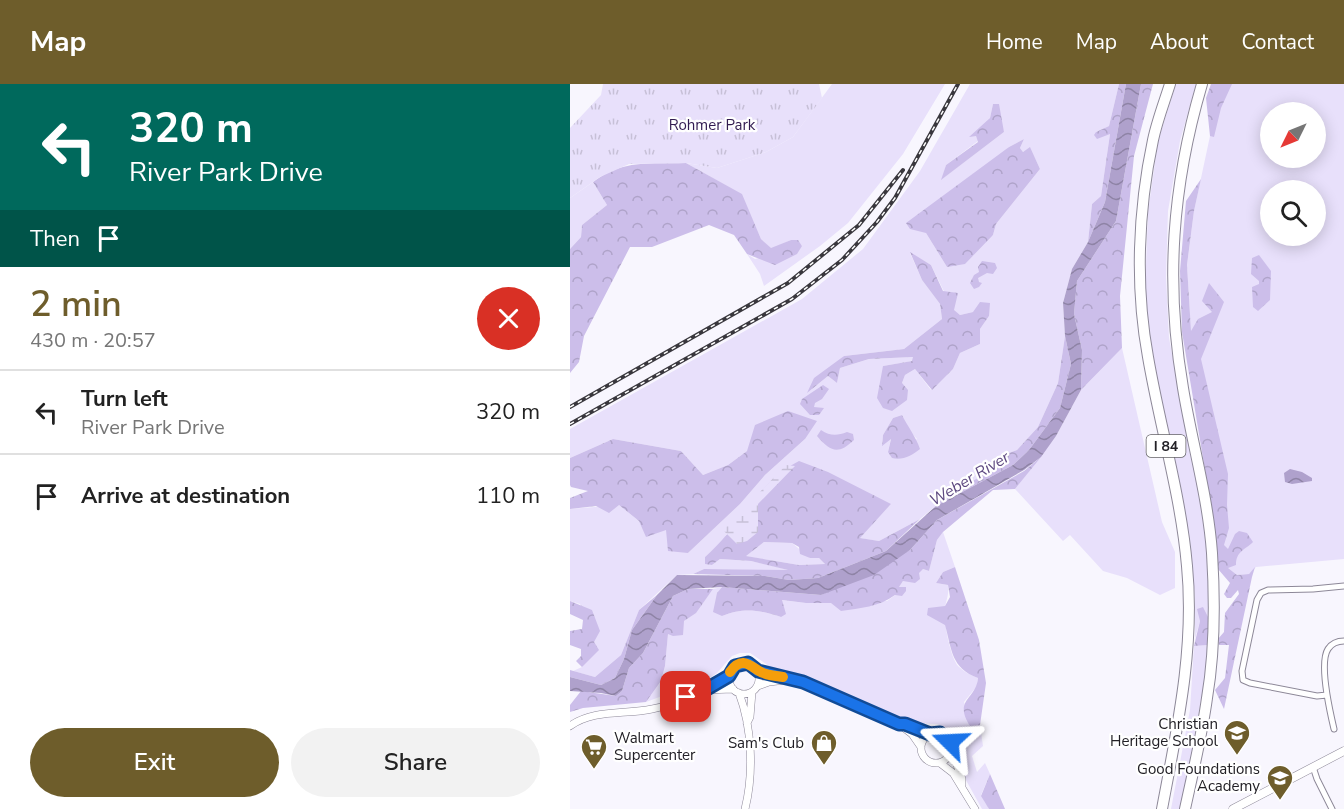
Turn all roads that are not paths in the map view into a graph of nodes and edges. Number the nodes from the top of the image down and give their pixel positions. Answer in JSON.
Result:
{"nodes":[{"id":1,"x":1170,"y":84,"type":"edge"},
{"id":2,"x":1202,"y":84,"type":"edge"},
{"id":3,"x":1344,"y":586,"type":"edge"},
{"id":4,"x":1344,"y":641,"type":"edge"},
{"id":5,"x":758,"y":671,"type":"junction"},
{"id":6,"x":729,"y":676,"type":"junction"},
{"id":7,"x":789,"y":679,"type":"junction"},
{"id":8,"x":755,"y":689,"type":"junction"},
{"id":9,"x":705,"y":690,"type":"junction"},
{"id":10,"x":736,"y":691,"type":"junction"},
{"id":11,"x":1327,"y":695,"type":"junction"},
{"id":12,"x":747,"y":723,"type":"junction"},
{"id":13,"x":899,"y":724,"type":"junction"},
{"id":14,"x":570,"y":726,"type":"edge"},
{"id":15,"x":1334,"y":729,"type":"dead end"},
{"id":16,"x":930,"y":734,"type":"junction"},
{"id":17,"x":921,"y":747,"type":"junction"},
{"id":18,"x":952,"y":751,"type":"junction"},
{"id":19,"x":1344,"y":751,"type":"edge"},
{"id":20,"x":940,"y":763,"type":"junction"},
{"id":21,"x":1313,"y":767,"type":"junction"},
{"id":22,"x":962,"y":785,"type":"junction"},
{"id":23,"x":745,"y":809,"type":"edge"},
{"id":24,"x":975,"y":809,"type":"edge"},
{"id":25,"x":1162,"y":809,"type":"edge"},
{"id":26,"x":1185,"y":809,"type":"edge"},
{"id":27,"x":1233,"y":809,"type":"edge"},
{"id":28,"x":1332,"y":809,"type":"edge"}],
"edges":[{"from":1,"to":25,"type":"highway","number":"I 84"},
{"from":2,"to":26,"type":"highway","number":"I 84"},
{"from":3,"to":11,"type":"street"},
{"from":4,"to":11,"type":"street"},
{"from":5,"to":6,"type":"street"},
{"from":5,"to":7,"type":"street"},
{"from":5,"to":8,"type":"street"},
{"from":6,"to":9,"type":"street"},
{"from":6,"to":10,"type":"street"},
{"from":7,"to":8,"type":"street"},
{"from":7,"to":13,"type":"street"},
{"from":8,"to":10,"type":"street"},
{"from":8,"to":12,"type":"street"},
{"from":9,"to":10,"type":"street"},
{"from":9,"to":14,"type":"street"},
{"from":10,"to":12,"type":"street"},
{"from":11,"to":15,"type":"street"},
{"from":12,"to":23,"type":"street"},
{"from":13,"to":16,"type":"street"},
{"from":13,"to":17,"type":"street"},
{"from":16,"to":17,"type":"street"},
{"from":16,"to":18,"type":"street"},
{"from":17,"to":20,"type":"street"},
{"from":18,"to":20,"type":"street"},
{"from":18,"to":22,"type":"street"},
{"from":19,"to":21,"type":"main road"},
{"from":20,"to":22,"type":"street"},
{"from":21,"to":27,"type":"main road"},
{"from":21,"to":28,"type":"street"},
{"from":22,"to":24,"type":"street"}]}
